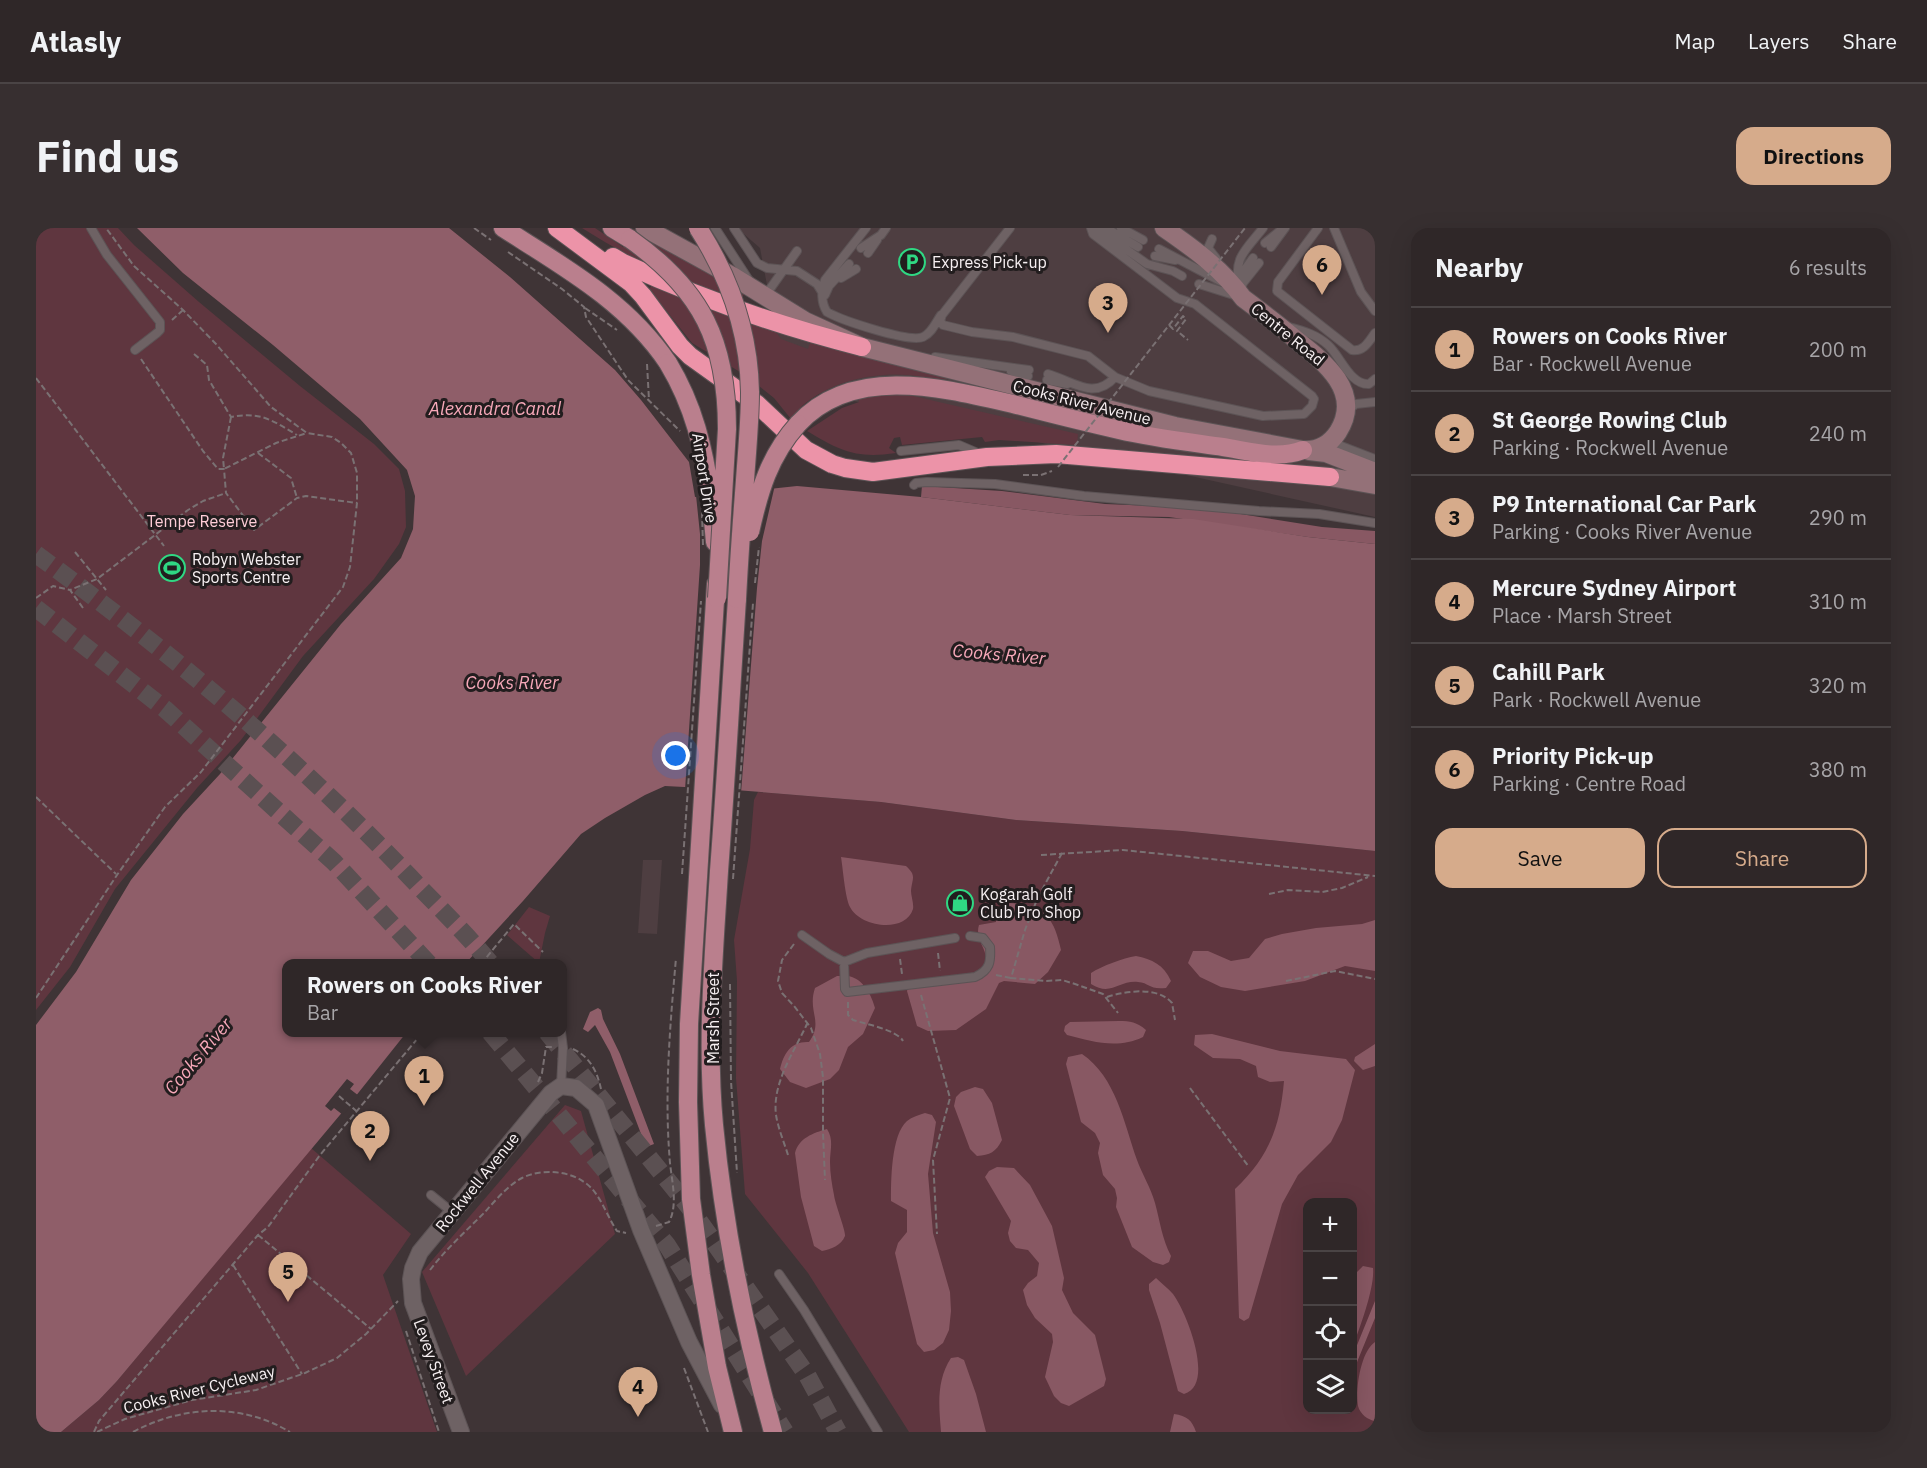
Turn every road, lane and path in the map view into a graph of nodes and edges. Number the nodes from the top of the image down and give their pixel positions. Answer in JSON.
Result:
{"nodes":[{"id":1,"x":92,"y":228,"type":"edge"},
{"id":2,"x":106,"y":228,"type":"edge"},
{"id":3,"x":474,"y":228,"type":"edge"},
{"id":4,"x":557,"y":228,"type":"edge"},
{"id":5,"x":568,"y":228,"type":"edge"},
{"id":6,"x":612,"y":228,"type":"edge"},
{"id":7,"x":698,"y":228,"type":"edge"},
{"id":8,"x":715,"y":228,"type":"edge"},
{"id":9,"x":734,"y":228,"type":"edge"},
{"id":10,"x":1010,"y":228,"type":"edge"},
{"id":11,"x":1094,"y":228,"type":"edge"},
{"id":12,"x":1106,"y":228,"type":"edge"},
{"id":13,"x":1121,"y":228,"type":"edge"},
{"id":14,"x":1164,"y":228,"type":"edge"},
{"id":15,"x":1245,"y":228,"type":"edge"},
{"id":16,"x":1285,"y":228,"type":"edge"},
{"id":17,"x":1318,"y":228,"type":"edge"},
{"id":18,"x":1334,"y":228,"type":"edge"},
{"id":19,"x":866,"y":230,"type":"edge"},
{"id":20,"x":1262,"y":230,"type":"edge"},
{"id":21,"x":883,"y":231,"type":"edge"},
{"id":22,"x":638,"y":234,"type":"edge"},
{"id":23,"x":498,"y":235,"type":"edge"},
{"id":24,"x":1212,"y":239,"type":"dead end"},
{"id":25,"x":1268,"y":245,"type":"dead end"},
{"id":26,"x":503,"y":248,"type":"dead end"},
{"id":27,"x":797,"y":251,"type":"dead end"},
{"id":28,"x":864,"y":251,"type":"dead end"},
{"id":29,"x":1157,"y":252,"type":"dead end"},
{"id":30,"x":1256,"y":260,"type":"dead end"},
{"id":31,"x":853,"y":266,"type":"dead end"},
{"id":32,"x":784,"y":269,"type":"junction"},
{"id":33,"x":1182,"y":276,"type":"dead end"},
{"id":34,"x":1199,"y":284,"type":"dead end"},
{"id":35,"x":1240,"y":290,"type":"junction"},
{"id":36,"x":760,"y":293,"type":"junction"},
{"id":37,"x":823,"y":296,"type":"junction"},
{"id":38,"x":1375,"y":311,"type":"edge"},
{"id":39,"x":942,"y":315,"type":"junction"},
{"id":40,"x":1277,"y":324,"type":"junction"},
{"id":41,"x":1169,"y":325,"type":"junction"},
{"id":42,"x":1375,"y":333,"type":"edge"},
{"id":43,"x":1188,"y":340,"type":"dead end"},
{"id":44,"x":1371,"y":342,"type":"edge"},
{"id":45,"x":862,"y":347,"type":"junction"},
{"id":46,"x":135,"y":350,"type":"joint"},
{"id":47,"x":892,"y":353,"type":"junction"},
{"id":48,"x":194,"y":354,"type":"dead end"},
{"id":49,"x":647,"y":360,"type":"dead end"},
{"id":50,"x":1029,"y":373,"type":"dead end"},
{"id":51,"x":1047,"y":377,"type":"dead end"},
{"id":52,"x":1115,"y":377,"type":"junction"},
{"id":53,"x":36,"y":378,"type":"edge"},
{"id":54,"x":1375,"y":379,"type":"edge"},
{"id":55,"x":1361,"y":384,"type":"junction"},
{"id":56,"x":1375,"y":388,"type":"edge"},
{"id":57,"x":1375,"y":402,"type":"edge"},
{"id":58,"x":1027,"y":408,"type":"junction"},
{"id":59,"x":1345,"y":415,"type":"junction"},
{"id":60,"x":231,"y":417,"type":"junction"},
{"id":61,"x":307,"y":433,"type":"junction"},
{"id":62,"x":297,"y":435,"type":"junction"},
{"id":63,"x":1333,"y":439,"type":"junction"},
{"id":64,"x":1306,"y":451,"type":"junction"},
{"id":65,"x":257,"y":452,"type":"junction"},
{"id":66,"x":901,"y":452,"type":"dead end"},
{"id":67,"x":987,"y":457,"type":"junction"},
{"id":68,"x":1375,"y":459,"type":"edge"},
{"id":69,"x":1058,"y":467,"type":"dead end"},
{"id":70,"x":224,"y":469,"type":"junction"},
{"id":71,"x":1375,"y":472,"type":"edge"},
{"id":72,"x":1330,"y":477,"type":"junction"},
{"id":73,"x":914,"y":485,"type":"dead end"},
{"id":74,"x":1375,"y":485,"type":"edge"},
{"id":75,"x":226,"y":493,"type":"junction"},
{"id":76,"x":297,"y":498,"type":"junction"},
{"id":77,"x":357,"y":503,"type":"junction"},
{"id":78,"x":701,"y":503,"type":"dead end"},
{"id":79,"x":1375,"y":523,"type":"edge"},
{"id":80,"x":155,"y":535,"type":"junction"},
{"id":81,"x":760,"y":538,"type":"dead end"},
{"id":82,"x":164,"y":546,"type":"dead end"},
{"id":83,"x":703,"y":546,"type":"dead end"},
{"id":84,"x":75,"y":552,"type":"dead end"},
{"id":85,"x":97,"y":579,"type":"junction"},
{"id":86,"x":755,"y":585,"type":"dead end"},
{"id":87,"x":70,"y":590,"type":"junction"},
{"id":88,"x":106,"y":590,"type":"dead end"},
{"id":89,"x":709,"y":596,"type":"junction"},
{"id":90,"x":36,"y":598,"type":"edge"},
{"id":91,"x":746,"y":598,"type":"junction"},
{"id":92,"x":83,"y":608,"type":"dead end"},
{"id":93,"x":36,"y":792,"type":"edge"},
{"id":94,"x":37,"y":798,"type":"edge"},
{"id":95,"x":1062,"y":854,"type":"junction"},
{"id":96,"x":1041,"y":855,"type":"dead end"},
{"id":97,"x":691,"y":871,"type":"junction"},
{"id":98,"x":117,"y":874,"type":"junction"},
{"id":99,"x":726,"y":875,"type":"junction"},
{"id":100,"x":1370,"y":876,"type":"junction"},
{"id":101,"x":1375,"y":876,"type":"edge"},
{"id":102,"x":1269,"y":894,"type":"dead end"},
{"id":103,"x":802,"y":935,"type":"joint"},
{"id":104,"x":970,"y":936,"type":"dead end"},
{"id":105,"x":955,"y":938,"type":"dead end"},
{"id":106,"x":937,"y":941,"type":"junction"},
{"id":107,"x":899,"y":948,"type":"junction"},
{"id":108,"x":543,"y":952,"type":"dead end"},
{"id":109,"x":484,"y":959,"type":"edge"},
{"id":110,"x":844,"y":962,"type":"junction"},
{"id":111,"x":985,"y":972,"type":"junction"},
{"id":112,"x":728,"y":976,"type":"dead end"},
{"id":113,"x":1011,"y":978,"type":"junction"},
{"id":114,"x":1375,"y":979,"type":"edge"},
{"id":115,"x":941,"y":981,"type":"junction"},
{"id":116,"x":1286,"y":981,"type":"dead end"},
{"id":117,"x":918,"y":984,"type":"junction"},
{"id":118,"x":903,"y":986,"type":"junction"},
{"id":119,"x":848,"y":992,"type":"junction"},
{"id":120,"x":36,"y":998,"type":"edge"},
{"id":121,"x":1107,"y":998,"type":"junction"},
{"id":122,"x":1118,"y":1013,"type":"dead end"},
{"id":123,"x":1174,"y":1020,"type":"dead end"},
{"id":124,"x":807,"y":1024,"type":"junction"},
{"id":125,"x":419,"y":1037,"type":"edge"},
{"id":126,"x":562,"y":1037,"type":"edge"},
{"id":127,"x":903,"y":1041,"type":"dead end"},
{"id":128,"x":563,"y":1048,"type":"junction"},
{"id":129,"x":537,"y":1085,"type":"dead end"},
{"id":130,"x":561,"y":1086,"type":"junction"},
{"id":131,"x":1190,"y":1088,"type":"dead end"},
{"id":132,"x":601,"y":1092,"type":"dead end"},
{"id":133,"x":339,"y":1096,"type":"dead end"},
{"id":134,"x":352,"y":1128,"type":"dead end"},
{"id":135,"x":788,"y":1155,"type":"dead end"},
{"id":136,"x":1250,"y":1167,"type":"dead end"},
{"id":137,"x":737,"y":1177,"type":"dead end"},
{"id":138,"x":825,"y":1180,"type":"dead end"},
{"id":139,"x":431,"y":1195,"type":"dead end"},
{"id":140,"x":674,"y":1211,"type":"dead end"},
{"id":141,"x":452,"y":1212,"type":"junction"},
{"id":142,"x":650,"y":1227,"type":"dead end"},
{"id":143,"x":937,"y":1233,"type":"dead end"},
{"id":144,"x":632,"y":1234,"type":"dead end"},
{"id":145,"x":258,"y":1235,"type":"junction"},
{"id":146,"x":233,"y":1265,"type":"junction"},
{"id":147,"x":779,"y":1275,"type":"dead end"},
{"id":148,"x":403,"y":1290,"type":"junction"},
{"id":149,"x":397,"y":1303,"type":"junction"},
{"id":150,"x":399,"y":1310,"type":"dead end"},
{"id":151,"x":404,"y":1327,"type":"dead end"},
{"id":152,"x":371,"y":1329,"type":"junction"},
{"id":153,"x":302,"y":1374,"type":"junction"},
{"id":154,"x":731,"y":1425,"type":"edge"},
{"id":155,"x":96,"y":1432,"type":"edge"},
{"id":156,"x":133,"y":1432,"type":"edge"},
{"id":157,"x":291,"y":1432,"type":"edge"},
{"id":158,"x":439,"y":1432,"type":"edge"},
{"id":159,"x":461,"y":1432,"type":"edge"},
{"id":160,"x":773,"y":1432,"type":"edge"},
{"id":161,"x":878,"y":1432,"type":"edge"}],
"edges":[{"from":1,"to":46,"type":"lane"},
{"from":2,"to":61,"type":"path"},
{"from":3,"to":23,"type":"path"},
{"from":4,"to":67,"type":"highway"},
{"from":5,"to":45,"type":"highway"},
{"from":6,"to":22,"type":"main road"},
{"from":7,"to":91,"type":"main road","name":"Airport Drive","bridge":true},
{"from":8,"to":36,"type":"lane"},
{"from":9,"to":32,"type":"lane"},
{"from":10,"to":39,"type":"lane"},
{"from":11,"to":33,"type":"lane"},
{"from":11,"to":52,"type":"lane"},
{"from":12,"to":13,"type":"lane"},
{"from":14,"to":35,"type":"street","name":"Centre Road"},
{"from":15,"to":41,"type":"path","bridge":true},
{"from":16,"to":25,"type":"lane"},
{"from":17,"to":44,"type":"lane"},
{"from":18,"to":38,"type":"lane"},
{"from":19,"to":37,"type":"lane"},
{"from":20,"to":35,"type":"lane"},
{"from":21,"to":28,"type":"lane"},
{"from":22,"to":36,"type":"street","name":"Cooks River Avenue"},
{"from":22,"to":89,"type":"main road","bridge":true},
{"from":23,"to":89,"type":"main road","name":"Airport Drive","bridge":true},
{"from":24,"to":35,"type":"lane"},
{"from":26,"to":49,"type":"path"},
{"from":27,"to":32,"type":"lane"},
{"from":29,"to":35,"type":"lane"},
{"from":30,"to":35,"type":"lane"},
{"from":31,"to":37,"type":"lane"},
{"from":32,"to":36,"type":"lane"},
{"from":32,"to":37,"type":"lane"},
{"from":34,"to":35,"type":"lane"},
{"from":35,"to":40,"type":"street","name":"Centre Road"},
{"from":36,"to":45,"type":"street","name":"Cooks River Avenue"},
{"from":37,"to":39,"type":"lane"},
{"from":39,"to":52,"type":"lane"},
{"from":40,"to":55,"type":"lane"},
{"from":40,"to":59,"type":"street","name":"Centre Road"},
{"from":41,"to":43,"type":"path","bridge":true},
{"from":41,"to":69,"type":"path","bridge":true},
{"from":42,"to":44,"type":"lane"},
{"from":45,"to":47,"type":"street","name":"Cooks River Avenue"},
{"from":46,"to":70,"type":"path"},
{"from":47,"to":50,"type":"lane"},
{"from":47,"to":64,"type":"street","name":"Cooks River Avenue"},
{"from":48,"to":60,"type":"path"},
{"from":51,"to":52,"type":"lane"},
{"from":53,"to":80,"type":"path"},
{"from":54,"to":55,"type":"lane"},
{"from":55,"to":56,"type":"lane"},
{"from":57,"to":59,"type":"lane"},
{"from":58,"to":64,"type":"main road"},
{"from":58,"to":72,"type":"main road"},
{"from":58,"to":91,"type":"main road","bridge":true},
{"from":59,"to":63,"type":"street"},
{"from":60,"to":62,"type":"path"},
{"from":60,"to":70,"type":"path"},
{"from":61,"to":62,"type":"path"},
{"from":61,"to":77,"type":"path"},
{"from":62,"to":65,"type":"path"},
{"from":63,"to":64,"type":"street"},
{"from":63,"to":68,"type":"lane"},
{"from":64,"to":71,"type":"street","name":"Cooks River Avenue"},
{"from":65,"to":70,"type":"path"},
{"from":65,"to":76,"type":"path"},
{"from":66,"to":67,"type":"lane"},
{"from":67,"to":72,"type":"highway"},
{"from":70,"to":75,"type":"path"},
{"from":72,"to":74,"type":"street"},
{"from":73,"to":79,"type":"lane"},
{"from":75,"to":76,"type":"path"},
{"from":75,"to":80,"type":"path"},
{"from":76,"to":77,"type":"path"},
{"from":77,"to":98,"type":"path"},
{"from":78,"to":83,"type":"path","bridge":true},
{"from":80,"to":82,"type":"path"},
{"from":80,"to":85,"type":"path"},
{"from":81,"to":86,"type":"path","bridge":true},
{"from":84,"to":85,"type":"path"},
{"from":85,"to":87,"type":"path"},
{"from":85,"to":88,"type":"path"},
{"from":87,"to":90,"type":"path"},
{"from":87,"to":92,"type":"path"},
{"from":89,"to":97,"type":"main road","name":"Marsh Street"},
{"from":89,"to":97,"type":"path","bridge":true},
{"from":91,"to":99,"type":"main road","name":"Marsh Street"},
{"from":91,"to":99,"type":"path","bridge":true},
{"from":93,"to":94,"type":"path"},
{"from":94,"to":98,"type":"path"},
{"from":95,"to":96,"type":"path"},
{"from":95,"to":100,"type":"path"},
{"from":95,"to":113,"type":"path"},
{"from":97,"to":154,"type":"main road","name":"Marsh Street"},
{"from":98,"to":120,"type":"path"},
{"from":99,"to":160,"type":"main road","name":"Marsh Street"},
{"from":100,"to":101,"type":"path"},
{"from":100,"to":102,"type":"path"},
{"from":103,"to":110,"type":"lane"},
{"from":103,"to":124,"type":"path"},
{"from":104,"to":111,"type":"lane"},
{"from":105,"to":106,"type":"lane"},
{"from":106,"to":107,"type":"lane"},
{"from":106,"to":115,"type":"path"},
{"from":107,"to":110,"type":"lane"},
{"from":107,"to":118,"type":"path"},
{"from":108,"to":109,"type":"path"},
{"from":110,"to":119,"type":"lane"},
{"from":111,"to":113,"type":"path"},
{"from":111,"to":115,"type":"lane"},
{"from":112,"to":137,"type":"path"},
{"from":113,"to":121,"type":"path"},
{"from":114,"to":116,"type":"path"},
{"from":115,"to":117,"type":"lane"},
{"from":117,"to":118,"type":"lane"},
{"from":117,"to":143,"type":"path"},
{"from":118,"to":119,"type":"lane"},
{"from":119,"to":127,"type":"path"},
{"from":121,"to":122,"type":"path"},
{"from":121,"to":123,"type":"path"},
{"from":124,"to":135,"type":"path"},
{"from":124,"to":138,"type":"path"},
{"from":125,"to":145,"type":"path"},
{"from":126,"to":128,"type":"lane"},
{"from":128,"to":129,"type":"path"},
{"from":128,"to":130,"type":"lane"},
{"from":128,"to":132,"type":"path"},
{"from":130,"to":141,"type":"street","name":"Rockwell Avenue"},
{"from":130,"to":154,"type":"street","name":"Marsh Street"},
{"from":131,"to":136,"type":"path"},
{"from":133,"to":134,"type":"path"},
{"from":139,"to":141,"type":"lane"},
{"from":140,"to":142,"type":"path"},
{"from":141,"to":148,"type":"street","name":"Rockwell Avenue"},
{"from":144,"to":148,"type":"path","name":"Cooks River Cycleway"},
{"from":145,"to":146,"type":"path"},
{"from":145,"to":152,"type":"path"},
{"from":146,"to":153,"type":"path"},
{"from":146,"to":155,"type":"path"},
{"from":147,"to":161,"type":"lane"},
{"from":148,"to":149,"type":"path","name":"Cooks River Cycleway"},
{"from":148,"to":149,"type":"path"},
{"from":148,"to":159,"type":"street","name":"Levey Street"},
{"from":149,"to":150,"type":"path"},
{"from":149,"to":152,"type":"path","name":"Cooks River Cycleway"},
{"from":151,"to":158,"type":"path"},
{"from":152,"to":153,"type":"path","name":"Cooks River Cycleway"},
{"from":153,"to":155,"type":"path","name":"Cooks River Cycleway"},
{"from":156,"to":157,"type":"path"}]}
